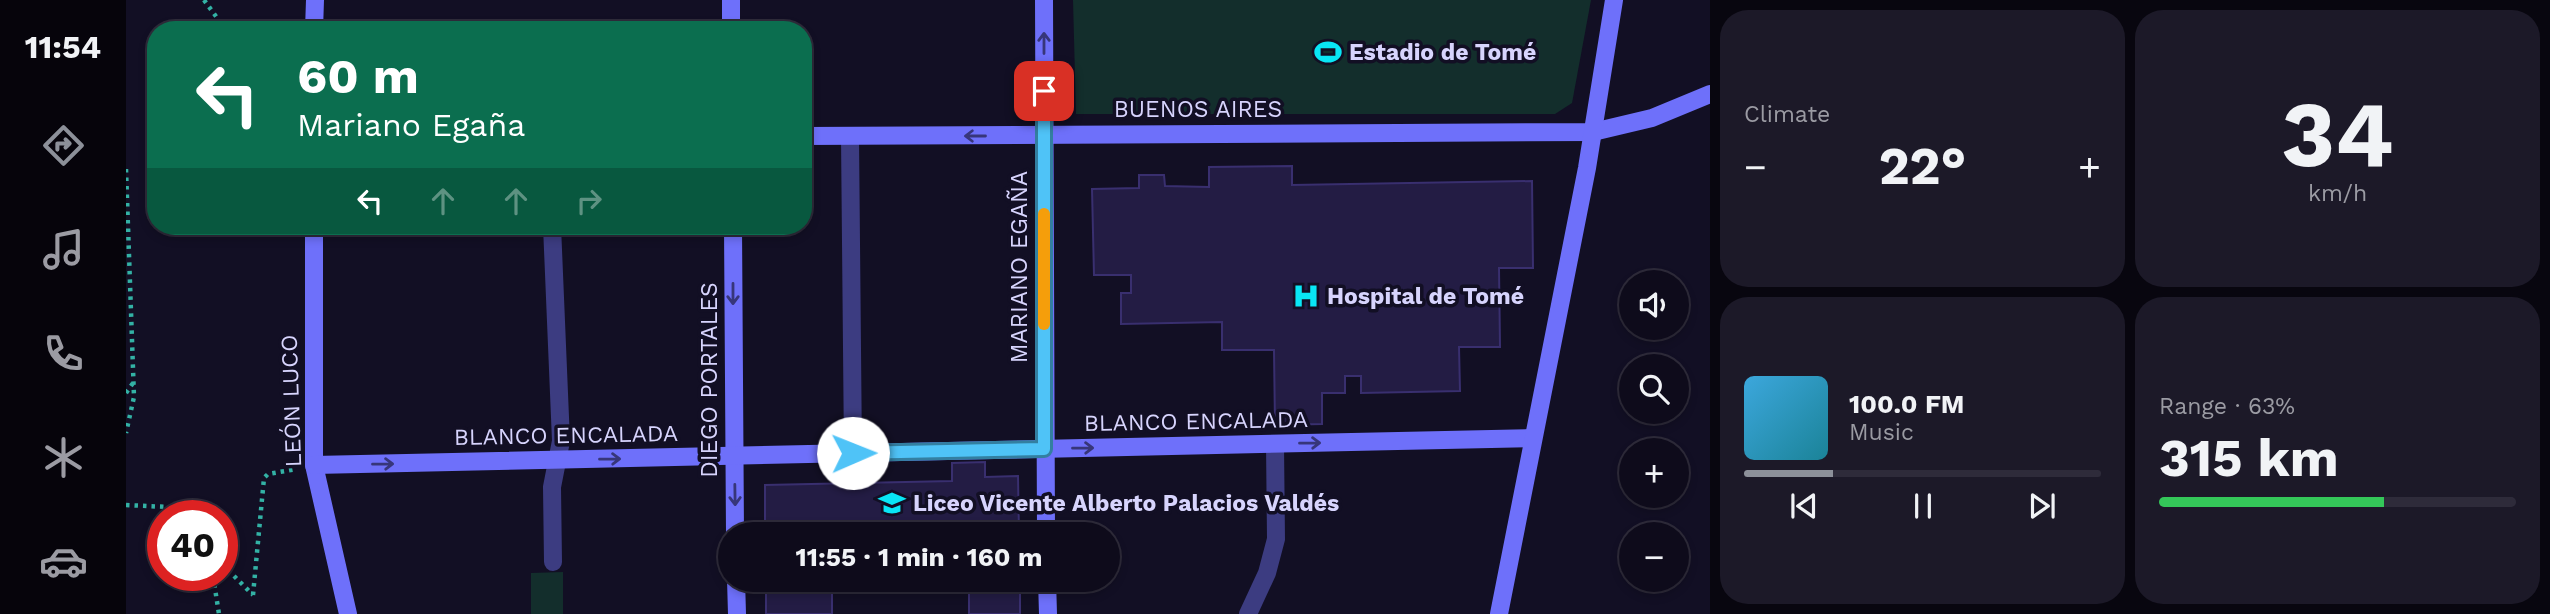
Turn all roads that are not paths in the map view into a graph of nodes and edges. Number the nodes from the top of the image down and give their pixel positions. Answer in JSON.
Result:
{"nodes":[{"id":1,"x":315,"y":0,"type":"edge"},
{"id":2,"x":731,"y":0,"type":"edge"},
{"id":3,"x":1044,"y":0,"type":"edge"},
{"id":4,"x":1614,"y":0,"type":"edge"},
{"id":5,"x":314,"y":21,"type":"edge"},
{"id":6,"x":731,"y":21,"type":"edge"},
{"id":7,"x":1710,"y":94,"type":"edge"},
{"id":8,"x":1593,"y":132,"type":"junction"},
{"id":9,"x":812,"y":136,"type":"edge"},
{"id":10,"x":1044,"y":136,"type":"junction"},
{"id":11,"x":849,"y":137,"type":"junction"},
{"id":12,"x":314,"y":235,"type":"edge"},
{"id":13,"x":552,"y":235,"type":"edge"},
{"id":14,"x":733,"y":235,"type":"edge"},
{"id":15,"x":1533,"y":438,"type":"junction"},
{"id":16,"x":1275,"y":444,"type":"junction"},
{"id":17,"x":1044,"y":449,"type":"junction"},
{"id":18,"x":853,"y":453,"type":"junction"},
{"id":19,"x":735,"y":456,"type":"junction"},
{"id":20,"x":560,"y":460,"type":"junction"},
{"id":21,"x":314,"y":465,"type":"junction"},
{"id":22,"x":735,"y":522,"type":"edge"},
{"id":23,"x":1046,"y":522,"type":"edge"},
{"id":24,"x":553,"y":562,"type":"dead end"},
{"id":25,"x":736,"y":592,"type":"edge"},
{"id":26,"x":1047,"y":592,"type":"edge"},
{"id":27,"x":348,"y":614,"type":"edge"},
{"id":28,"x":737,"y":614,"type":"edge"},
{"id":29,"x":1048,"y":614,"type":"edge"},
{"id":30,"x":1248,"y":614,"type":"edge"},
{"id":31,"x":1499,"y":614,"type":"edge"}],
"edges":[{"from":1,"to":5,"type":"street"},
{"from":2,"to":6,"type":"street"},
{"from":10,"to":3,"type":"street","name":"MARIANO EGAÑA","one_way":true},
{"from":4,"to":8,"type":"street"},
{"from":7,"to":8,"type":"street","name":"BUENOS AIRES"},
{"from":8,"to":10,"type":"street","name":"BUENOS AIRES"},
{"from":8,"to":15,"type":"street"},
{"from":9,"to":11,"type":"street","name":"BUENOS AIRES"},
{"from":10,"to":11,"type":"street","name":"BUENOS AIRES","one_way":true},
{"from":10,"to":17,"type":"street","name":"MARIANO EGAÑA"},
{"from":11,"to":18,"type":"street"},
{"from":12,"to":21,"type":"street","name":"LEÓN LUCO"},
{"from":13,"to":20,"type":"street"},
{"from":14,"to":19,"type":"street","name":"DIEGO PORTALES","one_way":true},
{"from":16,"to":15,"type":"street","name":"BLANCO ENCALADA","one_way":true},
{"from":15,"to":31,"type":"street"},
{"from":17,"to":16,"type":"street","name":"BLANCO ENCALADA","one_way":true},
{"from":16,"to":30,"type":"street"},
{"from":17,"to":18,"type":"street","name":"BLANCO ENCALADA"},
{"from":17,"to":23,"type":"street","name":"MARIANO EGAÑA"},
{"from":18,"to":19,"type":"street","name":"BLANCO ENCALADA"},
{"from":20,"to":19,"type":"street","name":"BLANCO ENCALADA","one_way":true},
{"from":19,"to":22,"type":"street","name":"DIEGO PORTALES","one_way":true},
{"from":21,"to":20,"type":"street","name":"BLANCO ENCALADA","one_way":true},
{"from":20,"to":24,"type":"street"},
{"from":21,"to":27,"type":"street","name":"LEÓN LUCO"},
{"from":25,"to":28,"type":"street"},
{"from":26,"to":29,"type":"street"}]}
